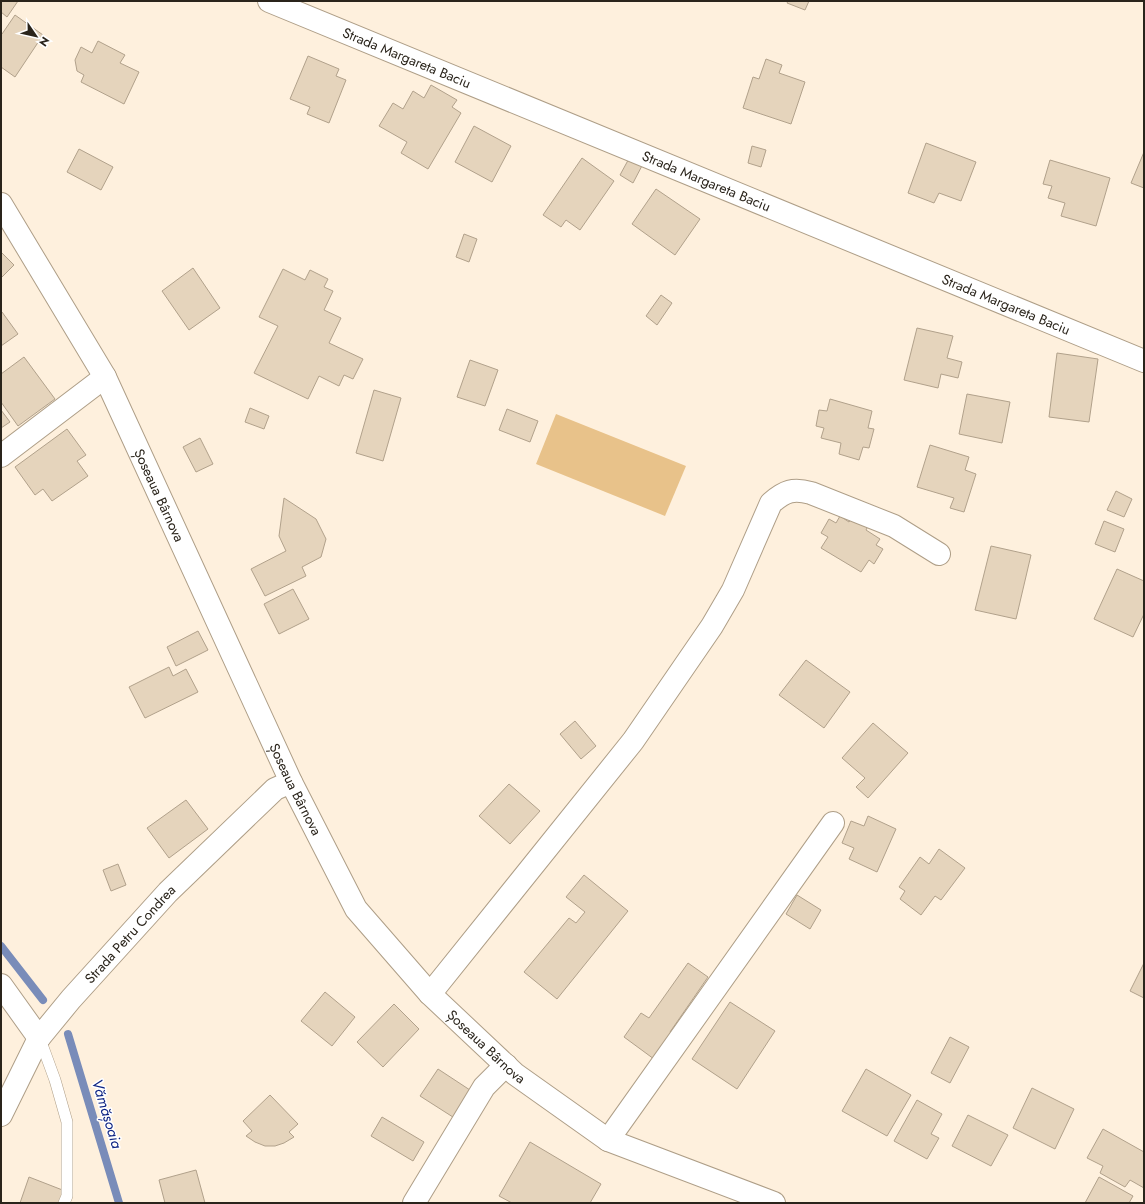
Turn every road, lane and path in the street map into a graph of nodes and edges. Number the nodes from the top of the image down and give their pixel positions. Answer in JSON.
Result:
{"nodes":[{"id":1,"x":269,"y":1,"type":"edge"},
{"id":2,"x":1,"y":204,"type":"edge"},
{"id":3,"x":1144,"y":361,"type":"edge"},
{"id":4,"x":105,"y":377,"type":"junction"},
{"id":5,"x":1,"y":456,"type":"edge"},
{"id":6,"x":939,"y":554,"type":"dead end"},
{"id":7,"x":291,"y":782,"type":"junction"},
{"id":8,"x":833,"y":823,"type":"dead end"},
{"id":9,"x":1,"y":985,"type":"edge"},
{"id":10,"x":430,"y":994,"type":"junction"},
{"id":11,"x":39,"y":1038,"type":"junction"},
{"id":12,"x":506,"y":1065,"type":"junction"},
{"id":13,"x":1,"y":1115,"type":"edge"},
{"id":14,"x":608,"y":1140,"type":"junction"},
{"id":15,"x":64,"y":1203,"type":"edge"},
{"id":16,"x":414,"y":1203,"type":"edge"},
{"id":17,"x":774,"y":1203,"type":"edge"}],
"edges":[{"from":1,"to":3,"type":"street","name":"Strada Margareta Baciu"},
{"from":2,"to":4,"type":"street","name":"Șoseaua Bârnova"},
{"from":4,"to":5,"type":"street"},
{"from":4,"to":7,"type":"street","name":"Șoseaua Bârnova"},
{"from":6,"to":10,"type":"street"},
{"from":7,"to":10,"type":"street","name":"Șoseaua Bârnova"},
{"from":7,"to":11,"type":"street","name":"Strada Petru Condrea"},
{"from":8,"to":14,"type":"street"},
{"from":9,"to":11,"type":"street"},
{"from":10,"to":12,"type":"street","name":"Șoseaua Bârnova"},
{"from":11,"to":13,"type":"street","name":"Strada Petru Condrea"},
{"from":11,"to":15,"type":"lane"},
{"from":12,"to":14,"type":"street","name":"Șoseaua Bârnova"},
{"from":12,"to":16,"type":"street"},
{"from":14,"to":17,"type":"street","name":"Șoseaua Bârnova"}]}
